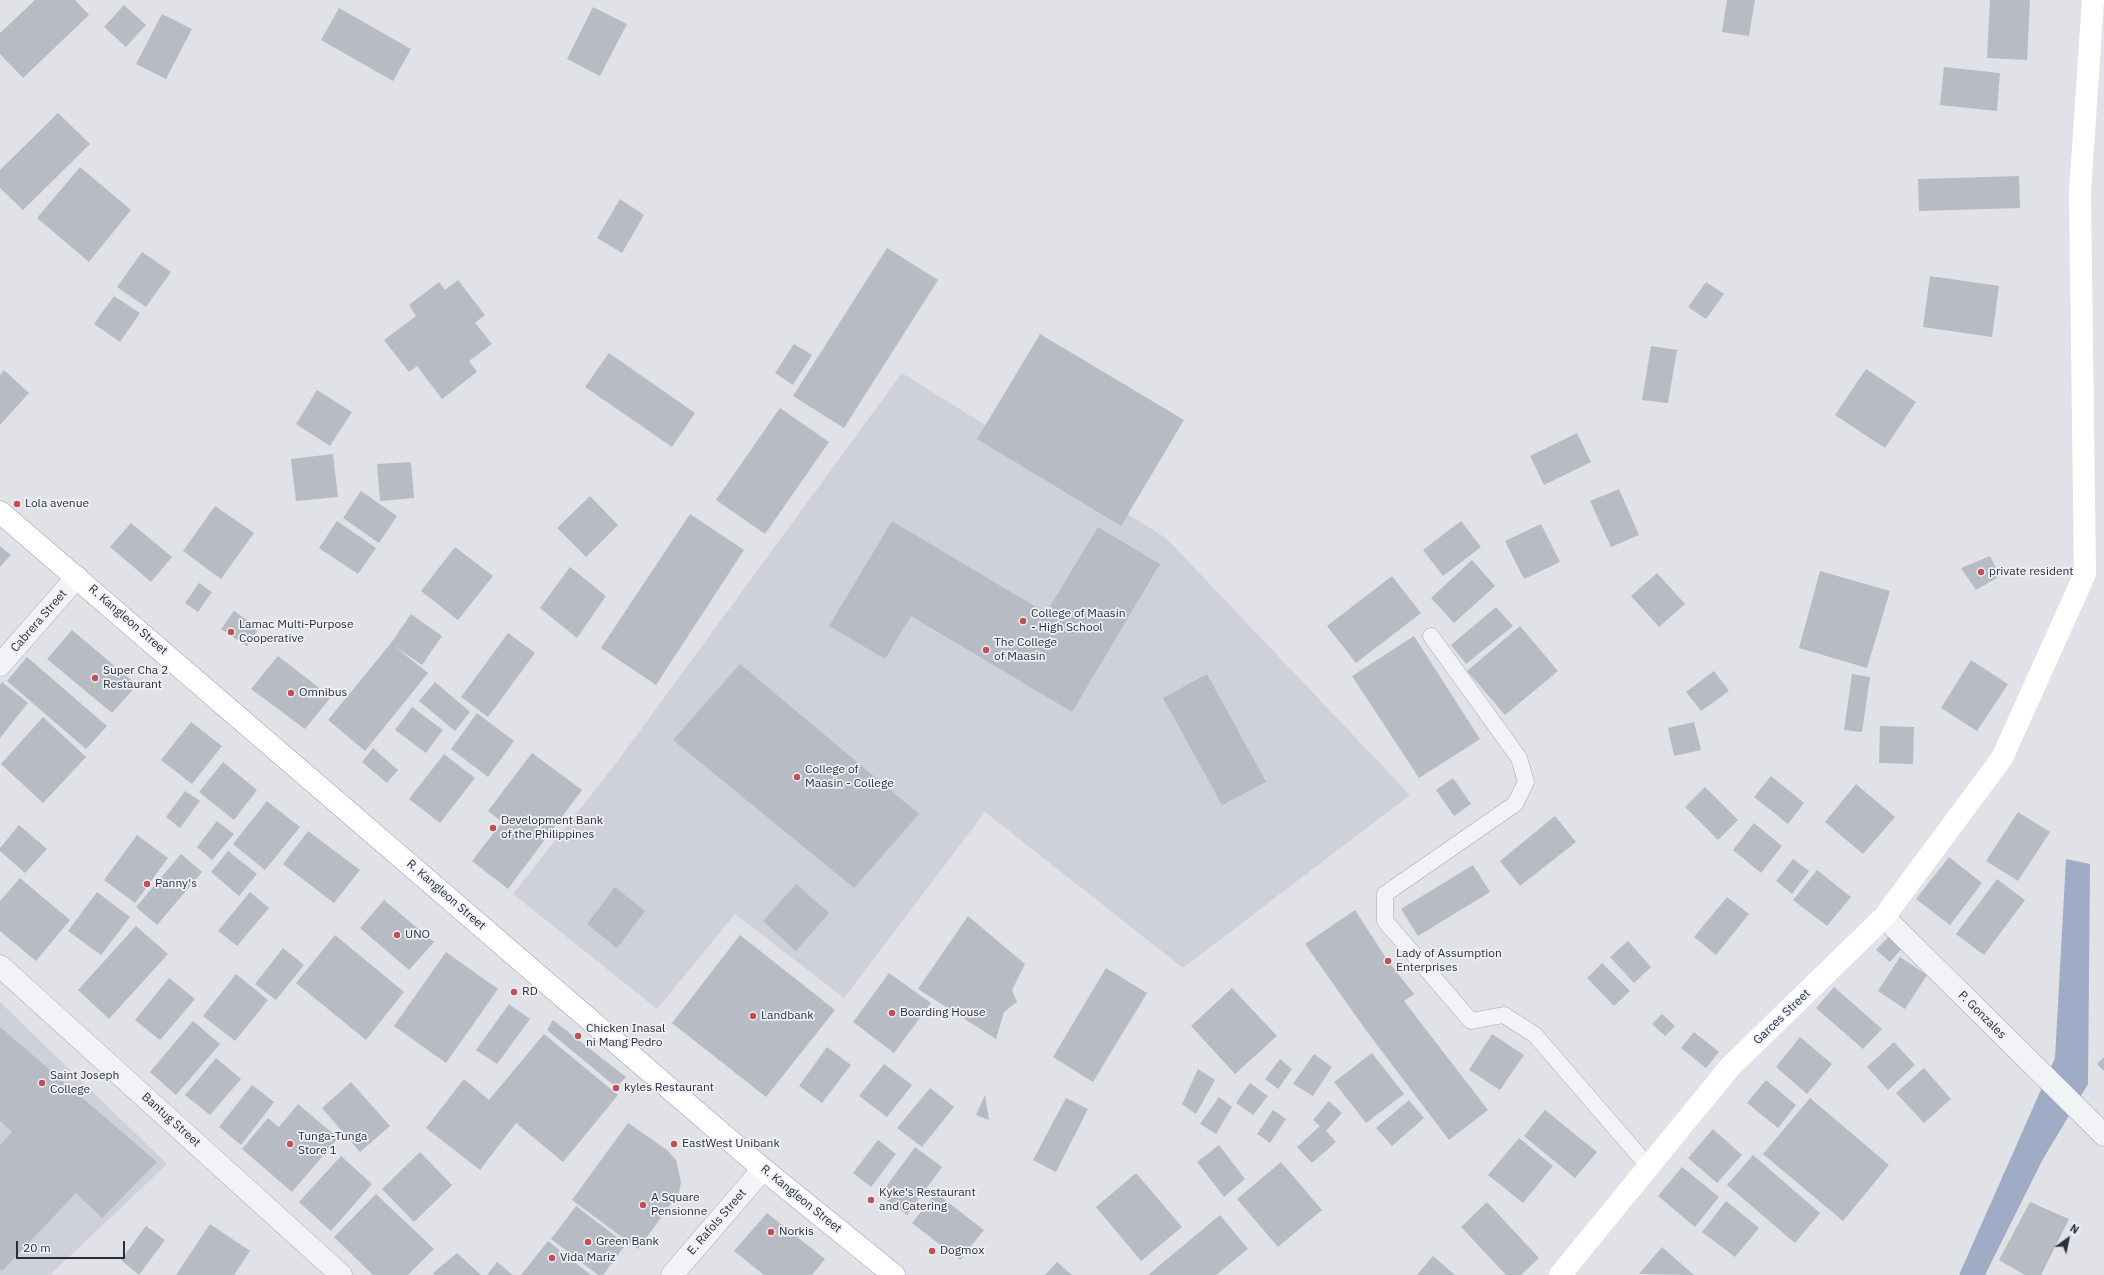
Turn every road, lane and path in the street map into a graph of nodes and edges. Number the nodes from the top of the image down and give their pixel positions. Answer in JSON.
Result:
{"nodes":[{"id":1,"x":2093,"y":0,"type":"edge"},
{"id":2,"x":0,"y":512,"type":"edge"},
{"id":3,"x":77,"y":577,"type":"junction"},
{"id":4,"x":1431,"y":636,"type":"dead end"},
{"id":5,"x":0,"y":665,"type":"edge"},
{"id":6,"x":1884,"y":917,"type":"junction"},
{"id":7,"x":0,"y":966,"type":"edge"},
{"id":8,"x":2104,"y":1135,"type":"edge"},
{"id":9,"x":1648,"y":1166,"type":"junction"},
{"id":10,"x":763,"y":1169,"type":"junction"},
{"id":11,"x":341,"y":1275,"type":"edge"},
{"id":12,"x":672,"y":1275,"type":"edge"},
{"id":13,"x":894,"y":1275,"type":"edge"},
{"id":14,"x":1560,"y":1275,"type":"edge"}],
"edges":[{"from":1,"to":6,"type":"street","name":"Garces Street"},
{"from":2,"to":3,"type":"street","name":"R. Kangleon Street"},
{"from":3,"to":5,"type":"street","name":"Cabrera Street"},
{"from":3,"to":10,"type":"street","name":"R. Kangleon Street"},
{"from":4,"to":9,"type":"lane"},
{"from":6,"to":8,"type":"street","name":"P. Gonzales"},
{"from":6,"to":9,"type":"street","name":"Garces Street"},
{"from":7,"to":11,"type":"street","name":"Bantug Street"},
{"from":9,"to":14,"type":"street","name":"Garces Street"},
{"from":10,"to":12,"type":"street","name":"E. Rafols Street"},
{"from":10,"to":13,"type":"street","name":"R. Kangleon Street"}]}
